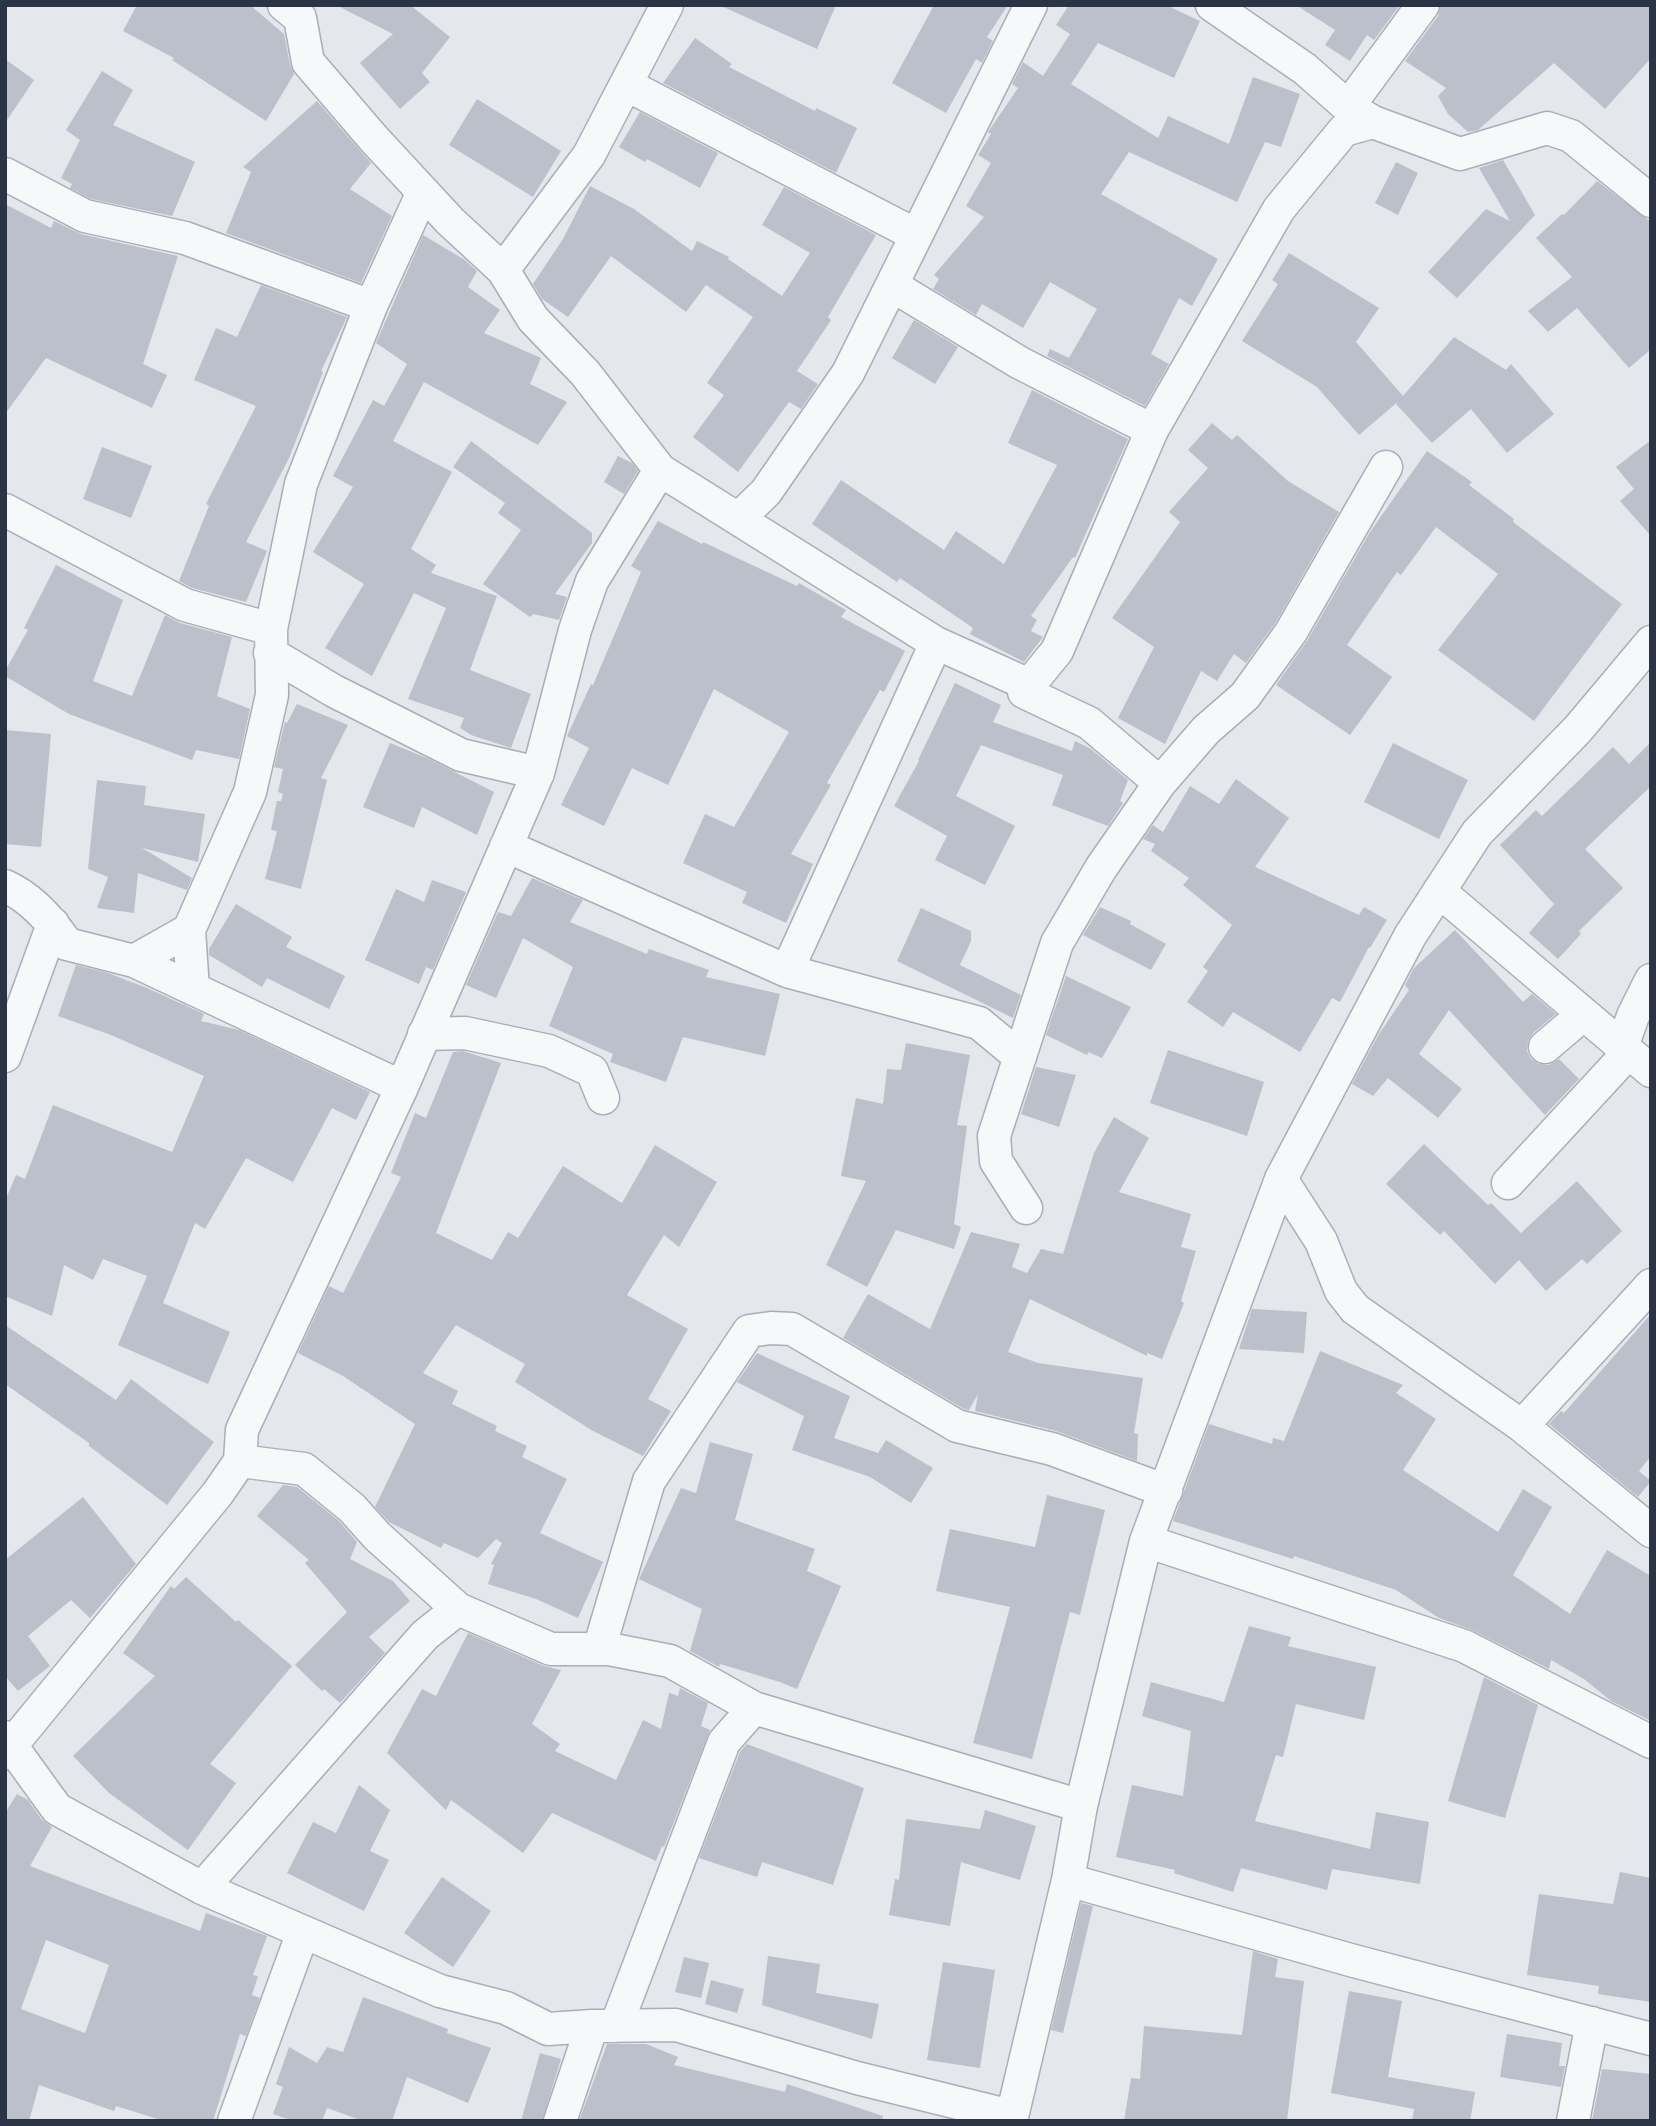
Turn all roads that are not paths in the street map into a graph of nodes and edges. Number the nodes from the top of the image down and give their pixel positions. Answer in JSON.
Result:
{"nodes":[{"id":1,"x":667,"y":5,"type":"edge"},
{"id":2,"x":1031,"y":5,"type":"edge"},
{"id":3,"x":1212,"y":5,"type":"edge"},
{"id":4,"x":1423,"y":5,"type":"edge"},
{"id":5,"x":297,"y":9,"type":"edge"},
{"id":6,"x":627,"y":85,"type":"junction"},
{"id":7,"x":1360,"y":114,"type":"junction"},
{"id":8,"x":5,"y":174,"type":"edge"},
{"id":9,"x":423,"y":192,"type":"junction"},
{"id":10,"x":1651,"y":201,"type":"edge"},
{"id":11,"x":916,"y":235,"type":"junction"},
{"id":12,"x":503,"y":270,"type":"junction"},
{"id":13,"x":893,"y":286,"type":"junction"},
{"id":14,"x":371,"y":306,"type":"junction"},
{"id":15,"x":1152,"y":430,"type":"junction"},
{"id":16,"x":1386,"y":467,"type":"dead end"},
{"id":17,"x":660,"y":470,"type":"junction"},
{"id":18,"x":5,"y":510,"type":"edge"},
{"id":19,"x":739,"y":518,"type":"junction"},
{"id":20,"x":271,"y":641,"type":"junction"},
{"id":21,"x":1651,"y":642,"type":"edge"},
{"id":22,"x":936,"y":643,"type":"junction"},
{"id":23,"x":1027,"y":684,"type":"junction"},
{"id":24,"x":538,"y":773,"type":"junction"},
{"id":25,"x":1160,"y":783,"type":"junction"},
{"id":26,"x":506,"y":846,"type":"junction"},
{"id":27,"x":5,"y":886,"type":"edge"},
{"id":28,"x":1439,"y":891,"type":"junction"},
{"id":29,"x":54,"y":924,"type":"junction"},
{"id":30,"x":189,"y":930,"type":"junction"},
{"id":31,"x":134,"y":961,"type":"junction"},
{"id":32,"x":787,"y":971,"type":"junction"},
{"id":33,"x":1651,"y":980,"type":"edge"},
{"id":34,"x":193,"y":989,"type":"junction"},
{"id":35,"x":1584,"y":1014,"type":"junction"},
{"id":36,"x":424,"y":1034,"type":"junction"},
{"id":37,"x":1545,"y":1047,"type":"dead end"},
{"id":38,"x":5,"y":1056,"type":"edge"},
{"id":39,"x":1020,"y":1056,"type":"junction"},
{"id":40,"x":1634,"y":1057,"type":"edge"},
{"id":41,"x":402,"y":1087,"type":"junction"},
{"id":42,"x":603,"y":1098,"type":"dead end"},
{"id":43,"x":1281,"y":1179,"type":"junction"},
{"id":44,"x":1508,"y":1183,"type":"dead end"},
{"id":45,"x":1026,"y":1208,"type":"dead end"},
{"id":46,"x":1651,"y":1285,"type":"edge"},
{"id":47,"x":1522,"y":1426,"type":"junction"},
{"id":48,"x":240,"y":1461,"type":"junction"},
{"id":49,"x":1166,"y":1491,"type":"junction"},
{"id":50,"x":1651,"y":1531,"type":"edge"},
{"id":51,"x":1146,"y":1541,"type":"junction"},
{"id":52,"x":458,"y":1609,"type":"junction"},
{"id":53,"x":600,"y":1649,"type":"junction"},
{"id":54,"x":754,"y":1708,"type":"junction"},
{"id":55,"x":1651,"y":1742,"type":"edge"},
{"id":56,"x":7,"y":1745,"type":"edge"},
{"id":57,"x":1081,"y":1806,"type":"junction"},
{"id":58,"x":1068,"y":1880,"type":"junction"},
{"id":59,"x":202,"y":1888,"type":"junction"},
{"id":60,"x":303,"y":1932,"type":"junction"},
{"id":61,"x":1592,"y":2023,"type":"junction"},
{"id":62,"x":604,"y":2026,"type":"junction"},
{"id":63,"x":1651,"y":2039,"type":"edge"},
{"id":64,"x":1011,"y":2118,"type":"edge"},
{"id":65,"x":234,"y":2121,"type":"edge"},
{"id":66,"x":560,"y":2121,"type":"edge"},
{"id":67,"x":1573,"y":2121,"type":"edge"}],
"edges":[{"from":1,"to":6,"type":"street"},
{"from":2,"to":11,"type":"street"},
{"from":3,"to":7,"type":"street"},
{"from":4,"to":7,"type":"street"},
{"from":5,"to":9,"type":"street"},
{"from":6,"to":11,"type":"street"},
{"from":6,"to":12,"type":"street"},
{"from":7,"to":10,"type":"street"},
{"from":7,"to":15,"type":"street"},
{"from":8,"to":14,"type":"street"},
{"from":9,"to":12,"type":"street"},
{"from":9,"to":14,"type":"street"},
{"from":11,"to":13,"type":"street"},
{"from":12,"to":17,"type":"street"},
{"from":13,"to":15,"type":"street"},
{"from":13,"to":19,"type":"street"},
{"from":14,"to":20,"type":"street"},
{"from":15,"to":23,"type":"street"},
{"from":16,"to":25,"type":"street"},
{"from":17,"to":19,"type":"street"},
{"from":17,"to":24,"type":"street"},
{"from":18,"to":20,"type":"street"},
{"from":19,"to":22,"type":"street"},
{"from":20,"to":24,"type":"street"},
{"from":20,"to":30,"type":"street"},
{"from":21,"to":28,"type":"street"},
{"from":22,"to":23,"type":"street"},
{"from":22,"to":32,"type":"street"},
{"from":23,"to":25,"type":"street"},
{"from":24,"to":26,"type":"street"},
{"from":25,"to":39,"type":"street"},
{"from":26,"to":32,"type":"street"},
{"from":26,"to":36,"type":"street"},
{"from":27,"to":29,"type":"street"},
{"from":28,"to":35,"type":"street"},
{"from":28,"to":43,"type":"street"},
{"from":29,"to":31,"type":"street"},
{"from":29,"to":38,"type":"street"},
{"from":30,"to":31,"type":"street"},
{"from":30,"to":34,"type":"street"},
{"from":31,"to":34,"type":"street"},
{"from":32,"to":39,"type":"street"},
{"from":33,"to":40,"type":"street"},
{"from":34,"to":41,"type":"street"},
{"from":35,"to":37,"type":"street"},
{"from":35,"to":40,"type":"street"},
{"from":36,"to":41,"type":"street"},
{"from":36,"to":42,"type":"street"},
{"from":39,"to":45,"type":"street"},
{"from":40,"to":44,"type":"street"},
{"from":41,"to":48,"type":"street"},
{"from":43,"to":47,"type":"street"},
{"from":43,"to":49,"type":"street"},
{"from":46,"to":47,"type":"street"},
{"from":47,"to":50,"type":"street"},
{"from":48,"to":52,"type":"street"},
{"from":48,"to":56,"type":"street"},
{"from":49,"to":51,"type":"street"},
{"from":49,"to":53,"type":"street"},
{"from":51,"to":55,"type":"street"},
{"from":51,"to":57,"type":"street"},
{"from":52,"to":53,"type":"street"},
{"from":52,"to":59,"type":"street"},
{"from":53,"to":54,"type":"street"},
{"from":54,"to":57,"type":"street"},
{"from":54,"to":62,"type":"street"},
{"from":56,"to":59,"type":"street"},
{"from":57,"to":58,"type":"street"},
{"from":58,"to":61,"type":"street"},
{"from":58,"to":64,"type":"street"},
{"from":59,"to":60,"type":"street"},
{"from":60,"to":62,"type":"street"},
{"from":60,"to":65,"type":"street"},
{"from":61,"to":63,"type":"street"},
{"from":61,"to":67,"type":"street"},
{"from":62,"to":64,"type":"street"},
{"from":62,"to":66,"type":"street"}]}
